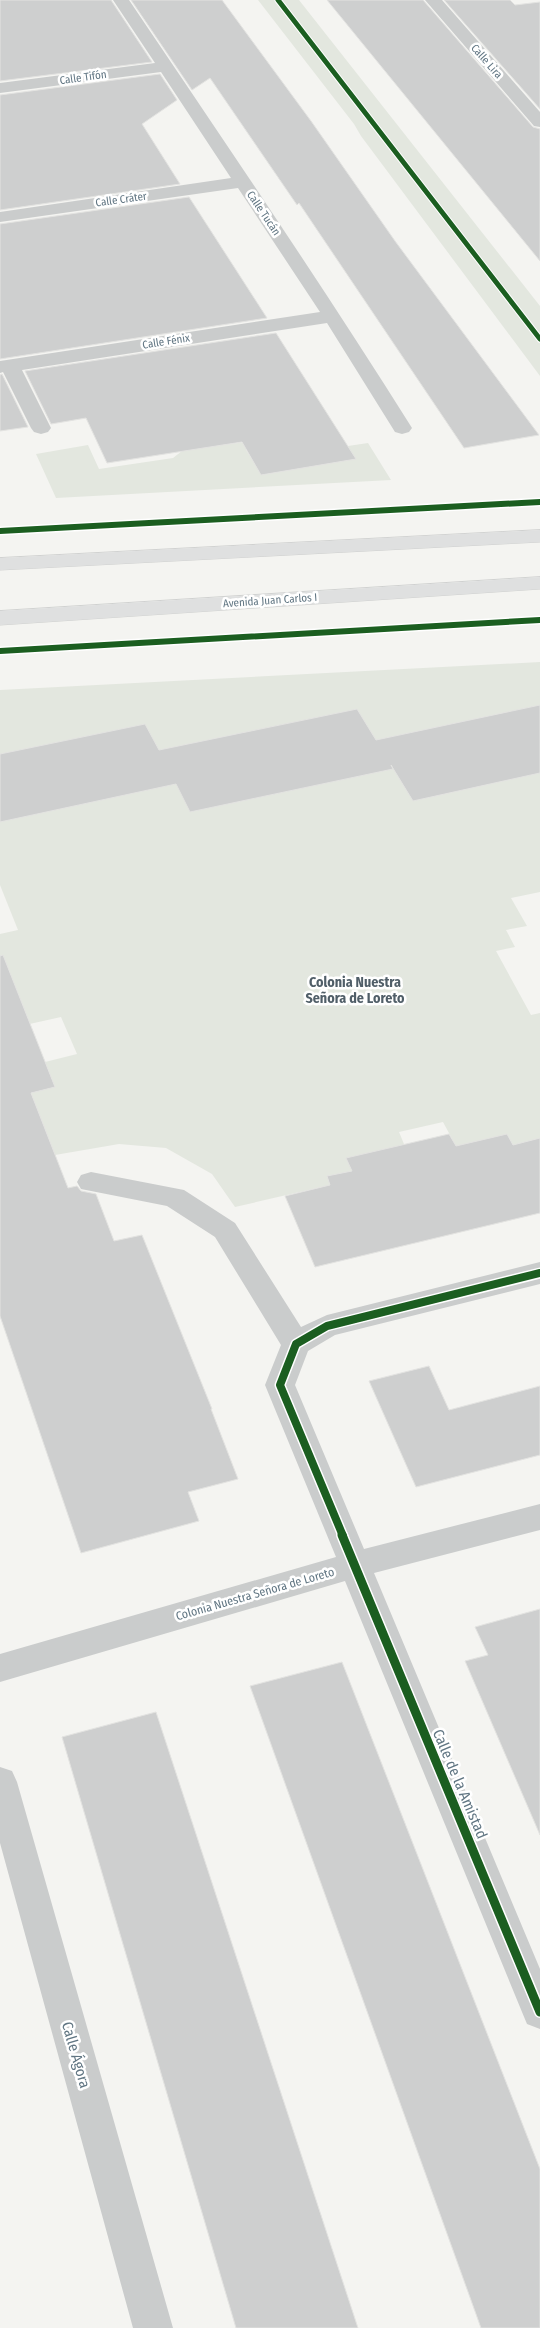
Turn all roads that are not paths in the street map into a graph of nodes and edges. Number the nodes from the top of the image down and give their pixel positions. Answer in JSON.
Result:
{"nodes":[{"id":1,"x":121,"y":0,"type":"edge"},
{"id":2,"x":433,"y":0,"type":"edge"},
{"id":3,"x":166,"y":66,"type":"junction"},
{"id":4,"x":0,"y":88,"type":"edge"},
{"id":5,"x":540,"y":122,"type":"edge"},
{"id":6,"x":243,"y":182,"type":"junction"},
{"id":7,"x":0,"y":217,"type":"edge"},
{"id":8,"x":332,"y":316,"type":"junction"},
{"id":9,"x":5,"y":366,"type":"edge"},
{"id":10,"x":41,"y":428,"type":"dead end"},
{"id":11,"x":402,"y":428,"type":"dead end"},
{"id":12,"x":540,"y":536,"type":"edge"},
{"id":13,"x":0,"y":564,"type":"edge"},
{"id":14,"x":540,"y":583,"type":"edge"},
{"id":15,"x":0,"y":618,"type":"edge"},
{"id":16,"x":91,"y":1182,"type":"dead end"},
{"id":17,"x":540,"y":1273,"type":"edge"},
{"id":18,"x":296,"y":1344,"type":"junction"},
{"id":19,"x":540,"y":1517,"type":"edge"},
{"id":20,"x":354,"y":1566,"type":"junction"},
{"id":21,"x":0,"y":1668,"type":"edge"},
{"id":22,"x":0,"y":1782,"type":"edge"},
{"id":23,"x":540,"y":2012,"type":"edge"},
{"id":24,"x":153,"y":2328,"type":"edge"}],
"edges":[{"from":1,"to":3,"type":"street","name":"Calle Tucán"},
{"from":2,"to":5,"type":"street","name":"Calle Lira"},
{"from":3,"to":4,"type":"street","name":"Calle Tifón"},
{"from":3,"to":6,"type":"street","name":"Calle Tucán"},
{"from":6,"to":7,"type":"street","name":"Calle Cráter"},
{"from":6,"to":8,"type":"street","name":"Calle Tucán"},
{"from":8,"to":9,"type":"street","name":"Calle Fénix"},
{"from":8,"to":11,"type":"street","name":"Calle Tucán"},
{"from":9,"to":10,"type":"street"},
{"from":12,"to":13,"type":"main road"},
{"from":14,"to":15,"type":"main road","name":"Avenida Juan Carlos I"},
{"from":16,"to":18,"type":"street"},
{"from":17,"to":18,"type":"street"},
{"from":18,"to":20,"type":"street","name":"Calle de la Amistad"},
{"from":19,"to":20,"type":"street","name":"Colonia Nuestra Señora de Loreto"},
{"from":20,"to":21,"type":"street","name":"Colonia Nuestra Señora de Loreto"},
{"from":20,"to":23,"type":"street","name":"Calle de la Amistad"},
{"from":22,"to":24,"type":"street","name":"Calle Ágora"}]}
